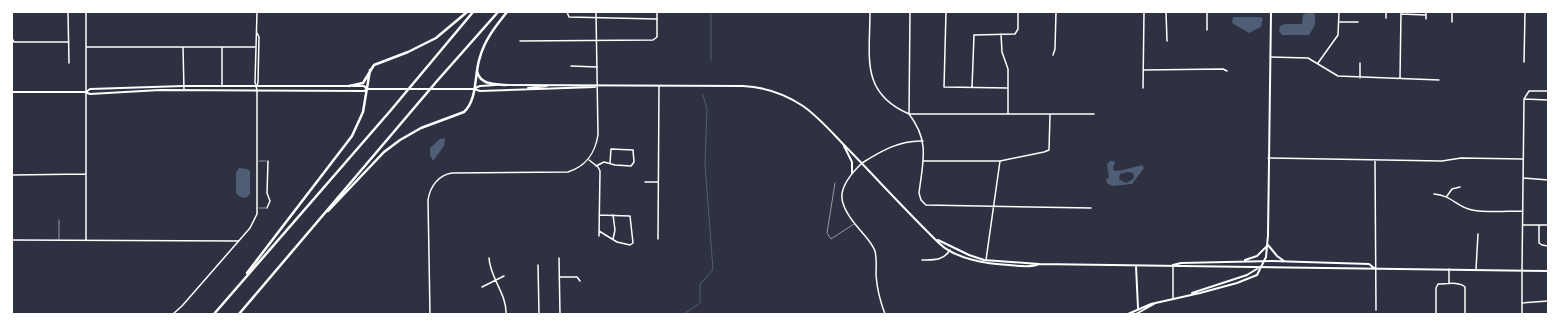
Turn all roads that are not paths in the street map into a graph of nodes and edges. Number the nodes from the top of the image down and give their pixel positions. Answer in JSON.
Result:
{"nodes":[{"id":1,"x":68,"y":12,"type":"edge"},
{"id":2,"x":86,"y":12,"type":"edge"},
{"id":3,"x":257,"y":12,"type":"edge"},
{"id":4,"x":467,"y":12,"type":"edge"},
{"id":5,"x":474,"y":12,"type":"edge"},
{"id":6,"x":498,"y":12,"type":"edge"},
{"id":7,"x":507,"y":12,"type":"edge"},
{"id":8,"x":567,"y":12,"type":"edge"},
{"id":9,"x":596,"y":12,"type":"edge"},
{"id":10,"x":657,"y":12,"type":"edge"},
{"id":11,"x":870,"y":12,"type":"edge"},
{"id":12,"x":910,"y":12,"type":"edge"},
{"id":13,"x":946,"y":12,"type":"edge"},
{"id":14,"x":1018,"y":12,"type":"edge"},
{"id":15,"x":1056,"y":12,"type":"edge"},
{"id":16,"x":1144,"y":12,"type":"edge"},
{"id":17,"x":1166,"y":12,"type":"edge"},
{"id":18,"x":1208,"y":12,"type":"edge"},
{"id":19,"x":1271,"y":12,"type":"edge"},
{"id":20,"x":1339,"y":12,"type":"edge"},
{"id":21,"x":1386,"y":12,"type":"edge"},
{"id":22,"x":1426,"y":12,"type":"edge"},
{"id":23,"x":1452,"y":12,"type":"edge"},
{"id":24,"x":1524,"y":12,"type":"edge"},
{"id":25,"x":1401,"y":13,"type":"edge"},
{"id":26,"x":1426,"y":15,"type":"junction"},
{"id":27,"x":596,"y":18,"type":"junction"},
{"id":28,"x":1386,"y":18,"type":"dead end"},
{"id":29,"x":657,"y":19,"type":"junction"},
{"id":30,"x":1426,"y":19,"type":"dead end"},
{"id":31,"x":1339,"y":22,"type":"junction"},
{"id":32,"x":1358,"y":22,"type":"dead end"},
{"id":33,"x":1452,"y":22,"type":"dead end"},
{"id":34,"x":1207,"y":30,"type":"dead end"},
{"id":35,"x":257,"y":34,"type":"junction"},
{"id":36,"x":1001,"y":34,"type":"junction"},
{"id":37,"x":12,"y":38,"type":"edge"},
{"id":38,"x":596,"y":40,"type":"junction"},
{"id":39,"x":520,"y":41,"type":"dead end"},
{"id":40,"x":1167,"y":41,"type":"dead end"},
{"id":41,"x":69,"y":42,"type":"junction"},
{"id":42,"x":86,"y":47,"type":"junction"},
{"id":43,"x":183,"y":47,"type":"junction"},
{"id":44,"x":255,"y":47,"type":"junction"},
{"id":45,"x":222,"y":48,"type":"junction"},
{"id":46,"x":1053,"y":55,"type":"dead end"},
{"id":47,"x":1270,"y":57,"type":"junction"},
{"id":48,"x":1524,"y":62,"type":"dead end"},
{"id":49,"x":69,"y":63,"type":"dead end"},
{"id":50,"x":1318,"y":63,"type":"junction"},
{"id":51,"x":1360,"y":63,"type":"dead end"},
{"id":52,"x":571,"y":66,"type":"dead end"},
{"id":53,"x":598,"y":66,"type":"junction"},
{"id":54,"x":477,"y":69,"type":"junction"},
{"id":55,"x":370,"y":70,"type":"junction"},
{"id":56,"x":1143,"y":70,"type":"junction"},
{"id":57,"x":1227,"y":70,"type":"dead end"},
{"id":58,"x":1360,"y":78,"type":"junction"},
{"id":59,"x":1400,"y":79,"type":"junction"},
{"id":60,"x":1439,"y":80,"type":"dead end"},
{"id":61,"x":506,"y":85,"type":"junction"},
{"id":62,"x":548,"y":85,"type":"junction"},
{"id":63,"x":183,"y":86,"type":"junction"},
{"id":64,"x":222,"y":86,"type":"junction"},
{"id":65,"x":257,"y":86,"type":"junction"},
{"id":66,"x":349,"y":86,"type":"junction"},
{"id":67,"x":659,"y":86,"type":"junction"},
{"id":68,"x":599,"y":87,"type":"junction"},
{"id":69,"x":972,"y":87,"type":"junction"},
{"id":70,"x":1008,"y":88,"type":"junction"},
{"id":71,"x":1143,"y":88,"type":"dead end"},
{"id":72,"x":367,"y":89,"type":"junction"},
{"id":73,"x":474,"y":89,"type":"junction"},
{"id":74,"x":527,"y":89,"type":"junction"},
{"id":75,"x":184,"y":90,"type":"junction"},
{"id":76,"x":257,"y":90,"type":"junction"},
{"id":77,"x":1548,"y":91,"type":"edge"},
{"id":78,"x":12,"y":92,"type":"edge"},
{"id":79,"x":85,"y":92,"type":"junction"},
{"id":80,"x":1524,"y":99,"type":"junction"},
{"id":81,"x":1548,"y":100,"type":"edge"},
{"id":82,"x":909,"y":114,"type":"junction"},
{"id":83,"x":1008,"y":114,"type":"junction"},
{"id":84,"x":1094,"y":114,"type":"dead end"},
{"id":85,"x":1050,"y":115,"type":"junction"},
{"id":86,"x":923,"y":141,"type":"junction"},
{"id":87,"x":841,"y":142,"type":"junction"},
{"id":88,"x":1268,"y":158,"type":"junction"},
{"id":89,"x":1523,"y":159,"type":"junction"},
{"id":90,"x":588,"y":160,"type":"junction"},
{"id":91,"x":923,"y":160,"type":"junction"},
{"id":92,"x":1375,"y":160,"type":"junction"},
{"id":93,"x":257,"y":161,"type":"junction"},
{"id":94,"x":1000,"y":161,"type":"junction"},
{"id":95,"x":268,"y":162,"type":"joint"},
{"id":96,"x":610,"y":163,"type":"junction"},
{"id":97,"x":862,"y":163,"type":"junction"},
{"id":98,"x":596,"y":166,"type":"junction"},
{"id":99,"x":852,"y":173,"type":"junction"},
{"id":100,"x":86,"y":174,"type":"junction"},
{"id":101,"x":12,"y":175,"type":"edge"},
{"id":102,"x":1523,"y":178,"type":"junction"},
{"id":103,"x":1548,"y":180,"type":"edge"},
{"id":104,"x":645,"y":182,"type":"dead end"},
{"id":105,"x":658,"y":182,"type":"junction"},
{"id":106,"x":835,"y":183,"type":"dead end"},
{"id":107,"x":1460,"y":187,"type":"dead end"},
{"id":108,"x":1434,"y":194,"type":"dead end"},
{"id":109,"x":1447,"y":196,"type":"junction"},
{"id":110,"x":257,"y":208,"type":"junction"},
{"id":111,"x":267,"y":208,"type":"joint"},
{"id":112,"x":994,"y":208,"type":"junction"},
{"id":113,"x":1091,"y":208,"type":"dead end"},
{"id":114,"x":1523,"y":211,"type":"junction"},
{"id":115,"x":600,"y":215,"type":"junction"},
{"id":116,"x":613,"y":215,"type":"junction"},
{"id":117,"x":59,"y":220,"type":"dead end"},
{"id":118,"x":316,"y":222,"type":"junction"},
{"id":119,"x":854,"y":224,"type":"junction"},
{"id":120,"x":1523,"y":225,"type":"junction"},
{"id":121,"x":1539,"y":225,"type":"junction"},
{"id":122,"x":1548,"y":225,"type":"edge"},
{"id":123,"x":599,"y":231,"type":"junction"},
{"id":124,"x":1478,"y":234,"type":"dead end"},
{"id":125,"x":599,"y":236,"type":"dead end"},
{"id":126,"x":613,"y":239,"type":"junction"},
{"id":127,"x":658,"y":239,"type":"dead end"},
{"id":128,"x":12,"y":240,"type":"edge"},
{"id":129,"x":58,"y":240,"type":"junction"},
{"id":130,"x":86,"y":240,"type":"junction"},
{"id":131,"x":938,"y":240,"type":"junction"},
{"id":132,"x":239,"y":241,"type":"junction"},
{"id":133,"x":1268,"y":245,"type":"junction"},
{"id":134,"x":1548,"y":246,"type":"edge"},
{"id":135,"x":950,"y":250,"type":"junction"},
{"id":136,"x":489,"y":258,"type":"dead end"},
{"id":137,"x":559,"y":258,"type":"dead end"},
{"id":138,"x":922,"y":260,"type":"dead end"},
{"id":139,"x":986,"y":260,"type":"junction"},
{"id":140,"x":1240,"y":261,"type":"junction"},
{"id":141,"x":1264,"y":261,"type":"junction"},
{"id":142,"x":1285,"y":261,"type":"junction"},
{"id":143,"x":1039,"y":264,"type":"junction"},
{"id":144,"x":538,"y":265,"type":"dead end"},
{"id":145,"x":1136,"y":265,"type":"junction"},
{"id":146,"x":1173,"y":265,"type":"junction"},
{"id":147,"x":1261,"y":266,"type":"junction"},
{"id":148,"x":1374,"y":268,"type":"junction"},
{"id":149,"x":1449,"y":269,"type":"junction"},
{"id":150,"x":1476,"y":269,"type":"junction"},
{"id":151,"x":1522,"y":270,"type":"junction"},
{"id":152,"x":1548,"y":271,"type":"edge"},
{"id":153,"x":504,"y":276,"type":"dead end"},
{"id":154,"x":559,"y":277,"type":"junction"},
{"id":155,"x":496,"y":280,"type":"junction"},
{"id":156,"x":580,"y":281,"type":"dead end"},
{"id":157,"x":1449,"y":284,"type":"junction"},
{"id":158,"x":482,"y":287,"type":"dead end"},
{"id":159,"x":232,"y":292,"type":"junction"},
{"id":160,"x":1189,"y":295,"type":"junction"},
{"id":161,"x":1173,"y":299,"type":"junction"},
{"id":162,"x":1548,"y":301,"type":"edge"},
{"id":163,"x":1522,"y":303,"type":"junction"},
{"id":164,"x":1154,"y":304,"type":"junction"},
{"id":165,"x":1138,"y":308,"type":"junction"},
{"id":166,"x":1376,"y":310,"type":"dead end"},
{"id":167,"x":172,"y":314,"type":"edge"},
{"id":168,"x":214,"y":314,"type":"edge"},
{"id":169,"x":239,"y":314,"type":"edge"},
{"id":170,"x":430,"y":314,"type":"edge"},
{"id":171,"x":506,"y":314,"type":"edge"},
{"id":172,"x":539,"y":314,"type":"edge"},
{"id":173,"x":560,"y":314,"type":"edge"},
{"id":174,"x":885,"y":314,"type":"edge"},
{"id":175,"x":1128,"y":314,"type":"edge"},
{"id":176,"x":1133,"y":314,"type":"edge"},
{"id":177,"x":1136,"y":314,"type":"edge"},
{"id":178,"x":1436,"y":314,"type":"edge"},
{"id":179,"x":1464,"y":314,"type":"edge"},
{"id":180,"x":1522,"y":314,"type":"edge"}],
"edges":[{"from":1,"to":41,"type":"street"},
{"from":2,"to":42,"type":"street"},
{"from":3,"to":35,"type":"street"},
{"from":4,"to":55,"type":"highway"},
{"from":5,"to":159,"type":"highway"},
{"from":6,"to":118,"type":"highway"},
{"from":7,"to":54,"type":"highway"},
{"from":8,"to":27,"type":"street"},
{"from":9,"to":27,"type":"street"},
{"from":10,"to":29,"type":"street"},
{"from":11,"to":82,"type":"street"},
{"from":12,"to":82,"type":"street"},
{"from":13,"to":69,"type":"street"},
{"from":14,"to":36,"type":"street"},
{"from":15,"to":46,"type":"street"},
{"from":16,"to":56,"type":"street"},
{"from":17,"to":40,"type":"street"},
{"from":18,"to":34,"type":"street"},
{"from":19,"to":47,"type":"main road"},
{"from":20,"to":31,"type":"street"},
{"from":21,"to":28,"type":"street"},
{"from":22,"to":26,"type":"street"},
{"from":23,"to":33,"type":"street"},
{"from":24,"to":48,"type":"street"},
{"from":25,"to":26,"type":"street"},
{"from":25,"to":59,"type":"street"},
{"from":26,"to":30,"type":"street"},
{"from":27,"to":29,"type":"street"},
{"from":27,"to":38,"type":"street"},
{"from":29,"to":38,"type":"street"},
{"from":31,"to":32,"type":"street"},
{"from":31,"to":50,"type":"street"},
{"from":35,"to":44,"type":"street"},
{"from":35,"to":65,"type":"street"},
{"from":36,"to":69,"type":"street"},
{"from":36,"to":70,"type":"street"},
{"from":37,"to":41,"type":"street"},
{"from":38,"to":39,"type":"street"},
{"from":38,"to":53,"type":"street"},
{"from":41,"to":49,"type":"street"},
{"from":42,"to":43,"type":"street"},
{"from":42,"to":79,"type":"street"},
{"from":43,"to":45,"type":"street"},
{"from":43,"to":63,"type":"street"},
{"from":44,"to":45,"type":"street"},
{"from":44,"to":65,"type":"street"},
{"from":45,"to":64,"type":"street"},
{"from":47,"to":50,"type":"street"},
{"from":47,"to":88,"type":"main road"},
{"from":50,"to":58,"type":"street"},
{"from":51,"to":58,"type":"street"},
{"from":52,"to":53,"type":"street"},
{"from":53,"to":68,"type":"street"},
{"from":54,"to":61,"type":"highway"},
{"from":54,"to":73,"type":"highway"},
{"from":55,"to":66,"type":"highway"},
{"from":55,"to":72,"type":"highway"},
{"from":56,"to":57,"type":"street"},
{"from":56,"to":71,"type":"street"},
{"from":58,"to":59,"type":"street"},
{"from":59,"to":60,"type":"street"},
{"from":61,"to":62,"type":"main road"},
{"from":61,"to":73,"type":"main road"},
{"from":62,"to":68,"type":"main road"},
{"from":62,"to":74,"type":"main road"},
{"from":63,"to":64,"type":"main road"},
{"from":63,"to":75,"type":"street"},
{"from":63,"to":79,"type":"main road"},
{"from":64,"to":65,"type":"main road"},
{"from":65,"to":66,"type":"main road"},
{"from":65,"to":76,"type":"street"},
{"from":66,"to":72,"type":"main road"},
{"from":67,"to":68,"type":"main road"},
{"from":67,"to":87,"type":"main road"},
{"from":67,"to":105,"type":"street"},
{"from":68,"to":74,"type":"main road"},
{"from":68,"to":90,"type":"street"},
{"from":69,"to":70,"type":"street"},
{"from":70,"to":83,"type":"street"},
{"from":72,"to":73,"type":"main road"},
{"from":72,"to":76,"type":"main road"},
{"from":72,"to":159,"type":"highway"},
{"from":73,"to":74,"type":"main road"},
{"from":73,"to":118,"type":"highway"},
{"from":75,"to":76,"type":"main road"},
{"from":75,"to":79,"type":"main road"},
{"from":76,"to":93,"type":"street"},
{"from":77,"to":80,"type":"street"},
{"from":78,"to":79,"type":"main road"},
{"from":79,"to":100,"type":"street"},
{"from":80,"to":81,"type":"street"},
{"from":80,"to":89,"type":"street"},
{"from":82,"to":83,"type":"street"},
{"from":82,"to":86,"type":"street"},
{"from":83,"to":85,"type":"street"},
{"from":84,"to":85,"type":"street"},
{"from":85,"to":94,"type":"street"},
{"from":86,"to":91,"type":"street"},
{"from":86,"to":97,"type":"street"},
{"from":87,"to":97,"type":"main road"},
{"from":87,"to":99,"type":"main road"},
{"from":88,"to":92,"type":"street"},
{"from":88,"to":133,"type":"main road"},
{"from":89,"to":92,"type":"street"},
{"from":89,"to":102,"type":"street"},
{"from":90,"to":98,"type":"street"},
{"from":90,"to":170,"type":"street"},
{"from":91,"to":94,"type":"street"},
{"from":91,"to":112,"type":"street"},
{"from":92,"to":148,"type":"street"},
{"from":93,"to":95,"type":"lane"},
{"from":93,"to":110,"type":"street"},
{"from":94,"to":112,"type":"street"},
{"from":95,"to":111,"type":"street"},
{"from":96,"to":96,"type":"street"},
{"from":96,"to":98,"type":"street"},
{"from":97,"to":99,"type":"street"},
{"from":97,"to":131,"type":"main road"},
{"from":98,"to":115,"type":"street"},
{"from":99,"to":119,"type":"street"},
{"from":100,"to":101,"type":"street"},
{"from":100,"to":130,"type":"street"},
{"from":102,"to":103,"type":"street"},
{"from":102,"to":114,"type":"street"},
{"from":104,"to":105,"type":"street"},
{"from":105,"to":127,"type":"street"},
{"from":106,"to":119,"type":"lane"},
{"from":107,"to":109,"type":"street"},
{"from":108,"to":109,"type":"street"},
{"from":109,"to":114,"type":"street"},
{"from":110,"to":111,"type":"lane"},
{"from":110,"to":132,"type":"street"},
{"from":112,"to":113,"type":"street"},
{"from":112,"to":139,"type":"street"},
{"from":114,"to":120,"type":"street"},
{"from":115,"to":116,"type":"street"},
{"from":115,"to":123,"type":"street"},
{"from":116,"to":126,"type":"street"},
{"from":116,"to":126,"type":"street"},
{"from":117,"to":129,"type":"lane"},
{"from":118,"to":169,"type":"highway"},
{"from":119,"to":174,"type":"street"},
{"from":120,"to":121,"type":"street"},
{"from":120,"to":151,"type":"street"},
{"from":121,"to":122,"type":"street"},
{"from":121,"to":134,"type":"street"},
{"from":123,"to":125,"type":"street"},
{"from":123,"to":126,"type":"street"},
{"from":124,"to":150,"type":"street"},
{"from":128,"to":129,"type":"street"},
{"from":129,"to":130,"type":"street"},
{"from":130,"to":132,"type":"street"},
{"from":131,"to":135,"type":"main road"},
{"from":131,"to":139,"type":"main road"},
{"from":132,"to":167,"type":"street"},
{"from":133,"to":140,"type":"main road"},
{"from":133,"to":141,"type":"main road"},
{"from":133,"to":142,"type":"main road"},
{"from":135,"to":138,"type":"street"},
{"from":135,"to":143,"type":"main road"},
{"from":136,"to":155,"type":"street"},
{"from":137,"to":154,"type":"street"},
{"from":139,"to":143,"type":"main road"},
{"from":140,"to":141,"type":"main road"},
{"from":140,"to":146,"type":"main road"},
{"from":141,"to":142,"type":"main road"},
{"from":141,"to":147,"type":"main road"},
{"from":142,"to":148,"type":"main road"},
{"from":143,"to":145,"type":"main road"},
{"from":144,"to":172,"type":"street"},
{"from":145,"to":146,"type":"main road"},
{"from":145,"to":165,"type":"main road"},
{"from":146,"to":147,"type":"main road"},
{"from":146,"to":161,"type":"street"},
{"from":147,"to":148,"type":"main road"},
{"from":147,"to":160,"type":"main road"},
{"from":147,"to":160,"type":"main road"},
{"from":148,"to":149,"type":"main road"},
{"from":148,"to":166,"type":"street"},
{"from":149,"to":150,"type":"main road"},
{"from":149,"to":157,"type":"street"},
{"from":150,"to":151,"type":"main road"},
{"from":151,"to":152,"type":"main road"},
{"from":151,"to":163,"type":"street"},
{"from":153,"to":155,"type":"street"},
{"from":154,"to":156,"type":"street"},
{"from":154,"to":173,"type":"street"},
{"from":155,"to":158,"type":"street"},
{"from":155,"to":171,"type":"street"},
{"from":157,"to":178,"type":"street"},
{"from":157,"to":179,"type":"street"},
{"from":159,"to":168,"type":"highway"},
{"from":160,"to":161,"type":"main road"},
{"from":161,"to":164,"type":"main road"},
{"from":162,"to":163,"type":"street"},
{"from":163,"to":180,"type":"street"},
{"from":164,"to":165,"type":"main road"},
{"from":164,"to":177,"type":"main road"},
{"from":165,"to":175,"type":"main road"},
{"from":165,"to":176,"type":"main road"}]}
